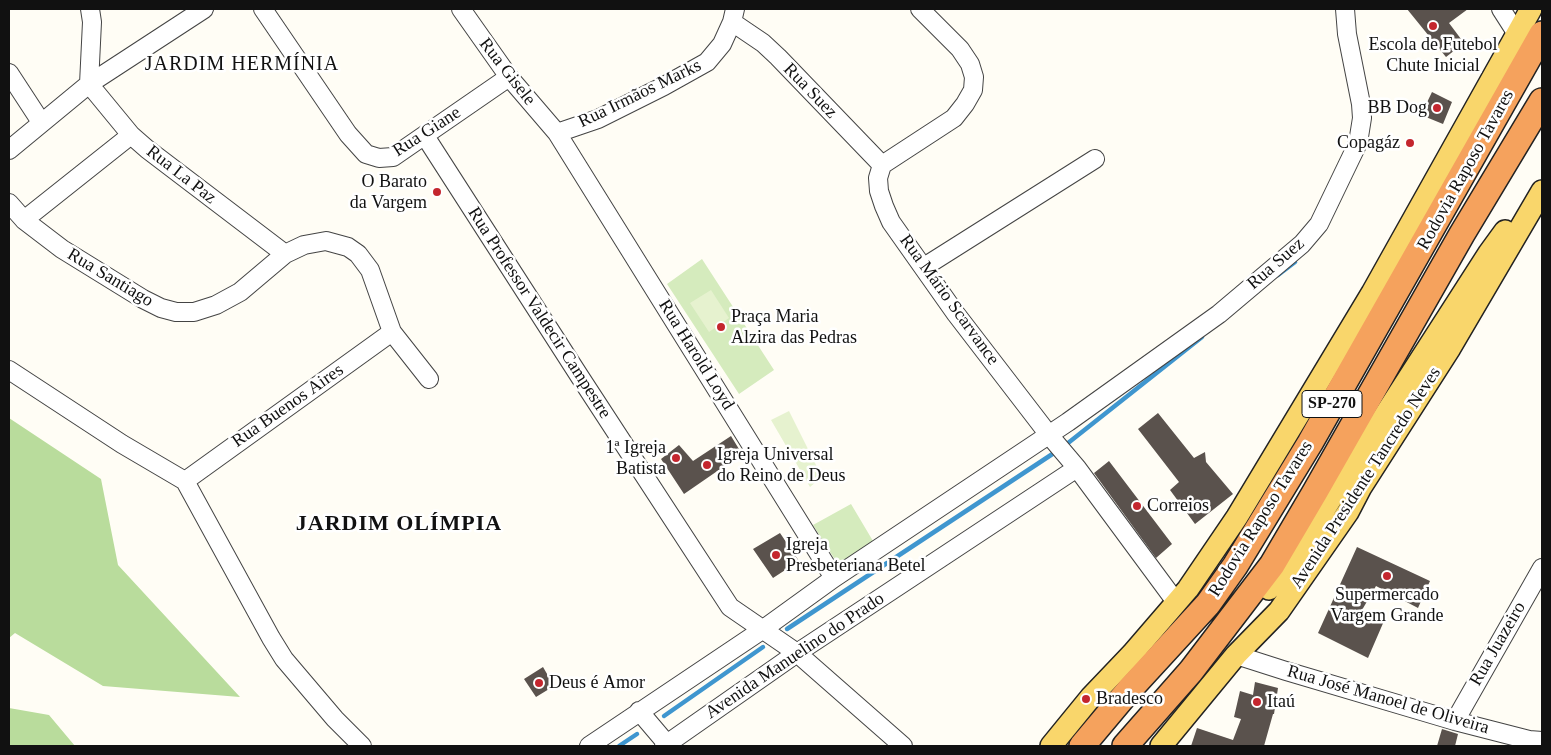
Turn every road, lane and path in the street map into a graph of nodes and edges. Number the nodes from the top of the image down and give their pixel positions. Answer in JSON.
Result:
{"nodes":[{"id":1,"x":90,"y":9,"type":"edge"},
{"id":2,"x":204,"y":9,"type":"edge"},
{"id":3,"x":262,"y":9,"type":"edge"},
{"id":4,"x":461,"y":9,"type":"edge"},
{"id":5,"x":920,"y":9,"type":"edge"},
{"id":6,"x":1345,"y":9,"type":"edge"},
{"id":7,"x":1501,"y":9,"type":"edge"},
{"id":8,"x":1531,"y":9,"type":"edge"},
{"id":9,"x":734,"y":16,"type":"edge"},
{"id":10,"x":1517,"y":34,"type":"junction"},
{"id":11,"x":1542,"y":34,"type":"edge"},
{"id":12,"x":9,"y":74,"type":"edge"},
{"id":13,"x":508,"y":77,"type":"junction"},
{"id":14,"x":89,"y":84,"type":"junction"},
{"id":15,"x":1542,"y":101,"type":"edge"},
{"id":16,"x":41,"y":122,"type":"junction"},
{"id":17,"x":557,"y":134,"type":"junction"},
{"id":18,"x":131,"y":135,"type":"junction"},
{"id":19,"x":425,"y":136,"type":"junction"},
{"id":20,"x":9,"y":150,"type":"edge"},
{"id":21,"x":1096,"y":159,"type":"dead end"},
{"id":22,"x":882,"y":166,"type":"junction"},
{"id":23,"x":1542,"y":182,"type":"edge"},
{"id":24,"x":1542,"y":190,"type":"edge"},
{"id":25,"x":9,"y":203,"type":"edge"},
{"id":26,"x":24,"y":220,"type":"junction"},
{"id":27,"x":285,"y":254,"type":"junction"},
{"id":28,"x":924,"y":267,"type":"junction"},
{"id":29,"x":392,"y":332,"type":"junction"},
{"id":30,"x":9,"y":370,"type":"edge"},
{"id":31,"x":429,"y":379,"type":"dead end"},
{"id":32,"x":1049,"y":435,"type":"junction"},
{"id":33,"x":1077,"y":468,"type":"junction"},
{"id":34,"x":185,"y":481,"type":"junction"},
{"id":35,"x":1542,"y":568,"type":"edge"},
{"id":36,"x":834,"y":578,"type":"junction"},
{"id":37,"x":1176,"y":602,"type":"junction"},
{"id":38,"x":762,"y":630,"type":"junction"},
{"id":39,"x":797,"y":653,"type":"junction"},
{"id":40,"x":1236,"y":655,"type":"junction"},
{"id":41,"x":1191,"y":671,"type":"junction"},
{"id":42,"x":638,"y":712,"type":"junction"},
{"id":43,"x":1455,"y":721,"type":"junction"},
{"id":44,"x":1542,"y":741,"type":"edge"},
{"id":45,"x":362,"y":746,"type":"edge"},
{"id":46,"x":589,"y":746,"type":"edge"},
{"id":47,"x":668,"y":746,"type":"edge"},
{"id":48,"x":903,"y":746,"type":"edge"},
{"id":49,"x":1051,"y":746,"type":"edge"},
{"id":50,"x":1082,"y":746,"type":"edge"},
{"id":51,"x":1125,"y":746,"type":"edge"},
{"id":52,"x":1162,"y":746,"type":"edge"}],
"edges":[{"from":1,"to":14,"type":"street"},
{"from":2,"to":14,"type":"street"},
{"from":3,"to":19,"type":"street","name":"Rua Giane"},
{"from":4,"to":13,"type":"street","name":"Rua Gisele"},
{"from":5,"to":22,"type":"street"},
{"from":6,"to":32,"type":"street","name":"Rua Suez"},
{"from":7,"to":10,"type":"street"},
{"from":8,"to":10,"type":"main road"},
{"from":9,"to":17,"type":"street","name":"Rua Irmãos Marks"},
{"from":9,"to":22,"type":"street","name":"Rua Suez"},
{"from":10,"to":37,"type":"main road"},
{"from":11,"to":50,"type":"highway","name":"Rodovia Raposo Tavares","number":"SP-270"},
{"from":12,"to":16,"type":"street"},
{"from":13,"to":17,"type":"street","name":"Rua Gisele"},
{"from":13,"to":19,"type":"street","name":"Rua Giane"},
{"from":14,"to":16,"type":"street"},
{"from":14,"to":18,"type":"street","name":"Rua La Paz"},
{"from":15,"to":41,"type":"highway","name":"Rodovia Raposo Tavares","number":"SP-270"},
{"from":16,"to":20,"type":"street"},
{"from":17,"to":36,"type":"street","name":"Rua Harold Loyd"},
{"from":18,"to":26,"type":"street"},
{"from":18,"to":27,"type":"street","name":"Rua La Paz"},
{"from":19,"to":38,"type":"street","name":"Rua Professor Valdecir Campestre"},
{"from":21,"to":28,"type":"street"},
{"from":22,"to":28,"type":"street","name":"Rua Mário Scarvance"},
{"from":23,"to":41,"type":"main road"},
{"from":24,"to":40,"type":"main road","name":"Avenida Presidente Tancredo Neves"},
{"from":25,"to":26,"type":"street","name":"Rua Santiago"},
{"from":26,"to":27,"type":"street","name":"Rua Santiago"},
{"from":27,"to":29,"type":"street","name":"Rua Santiago"},
{"from":28,"to":32,"type":"street","name":"Rua Mário Scarvance"},
{"from":29,"to":31,"type":"street","name":"Rua Santiago"},
{"from":29,"to":34,"type":"street","name":"Rua Buenos Aires"},
{"from":30,"to":34,"type":"street"},
{"from":32,"to":33,"type":"street","name":"Rua Mário Scarvance"},
{"from":32,"to":36,"type":"street"},
{"from":33,"to":37,"type":"street","name":"Rua Mário Scarvance"},
{"from":33,"to":39,"type":"street","name":"Avenida Manuelino do Prado"},
{"from":34,"to":45,"type":"street"},
{"from":35,"to":43,"type":"street","name":"Rua Juazeiro"},
{"from":36,"to":38,"type":"street"},
{"from":37,"to":49,"type":"main road"},
{"from":38,"to":39,"type":"street","name":"Rua Professor Valdecir Campestre"},
{"from":38,"to":42,"type":"street"},
{"from":39,"to":47,"type":"street","name":"Avenida Manuelino do Prado"},
{"from":39,"to":48,"type":"street","name":"Rua Professor Valdecir Campestre"},
{"from":40,"to":43,"type":"street","name":"Rua José Manoel de Oliveira"},
{"from":40,"to":52,"type":"main road","name":"Avenida Presidente Tancredo Neves"},
{"from":41,"to":51,"type":"highway","name":"Rodovia Raposo Tavares","number":"SP-270"},
{"from":42,"to":46,"type":"street"},
{"from":42,"to":47,"type":"street"},
{"from":43,"to":44,"type":"street","name":"Rua José Manoel de Oliveira"}]}
